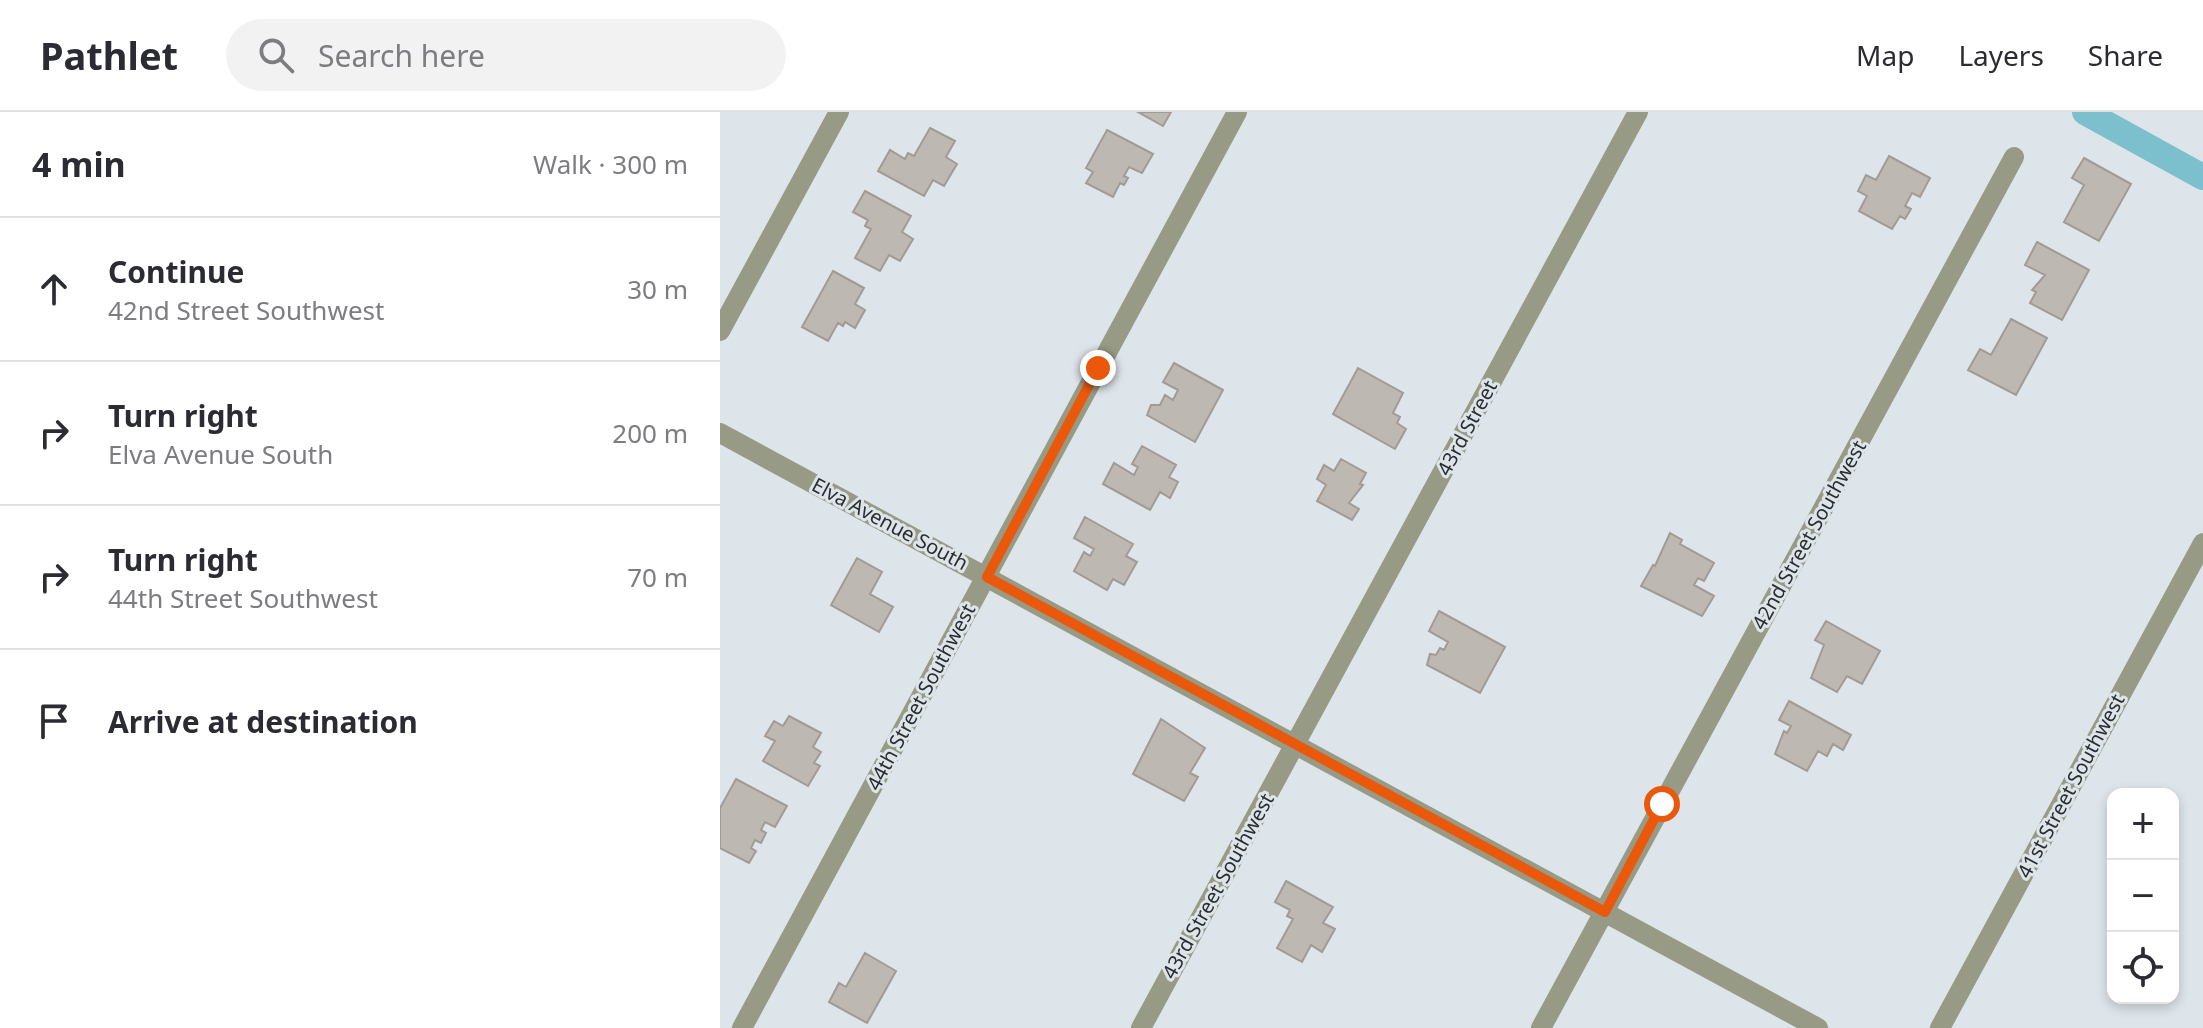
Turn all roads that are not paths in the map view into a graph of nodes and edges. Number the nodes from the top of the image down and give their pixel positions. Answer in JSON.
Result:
{"nodes":[{"id":1,"x":839,"y":112,"type":"edge"},
{"id":2,"x":1237,"y":112,"type":"edge"},
{"id":3,"x":1638,"y":112,"type":"edge"},
{"id":4,"x":2014,"y":157,"type":"dead end"},
{"id":5,"x":720,"y":331,"type":"edge"},
{"id":6,"x":720,"y":433,"type":"edge"},
{"id":7,"x":2203,"y":543,"type":"edge"},
{"id":8,"x":987,"y":577,"type":"junction"},
{"id":9,"x":1296,"y":744,"type":"junction"},
{"id":10,"x":1605,"y":912,"type":"junction"},
{"id":11,"x":742,"y":1028,"type":"edge"},
{"id":12,"x":1141,"y":1028,"type":"edge"},
{"id":13,"x":1541,"y":1028,"type":"edge"},
{"id":14,"x":1818,"y":1028,"type":"edge"},
{"id":15,"x":1940,"y":1028,"type":"edge"}],
"edges":[{"from":1,"to":5,"type":"street"},
{"from":2,"to":8,"type":"street","name":"44th Street Southwest"},
{"from":3,"to":9,"type":"street","name":"43rd Street"},
{"from":4,"to":10,"type":"street","name":"42nd Street Southwest"},
{"from":6,"to":8,"type":"street","name":"Elva Avenue South"},
{"from":7,"to":15,"type":"street","name":"41st Street Southwest"},
{"from":8,"to":9,"type":"street","name":"Elva Avenue South"},
{"from":8,"to":11,"type":"street","name":"44th Street Southwest"},
{"from":9,"to":10,"type":"street","name":"Elva Avenue South"},
{"from":9,"to":12,"type":"street","name":"43rd Street Southwest"},
{"from":10,"to":13,"type":"street","name":"42nd Street Southwest"},
{"from":10,"to":14,"type":"street","name":"Elva Avenue South"}]}
